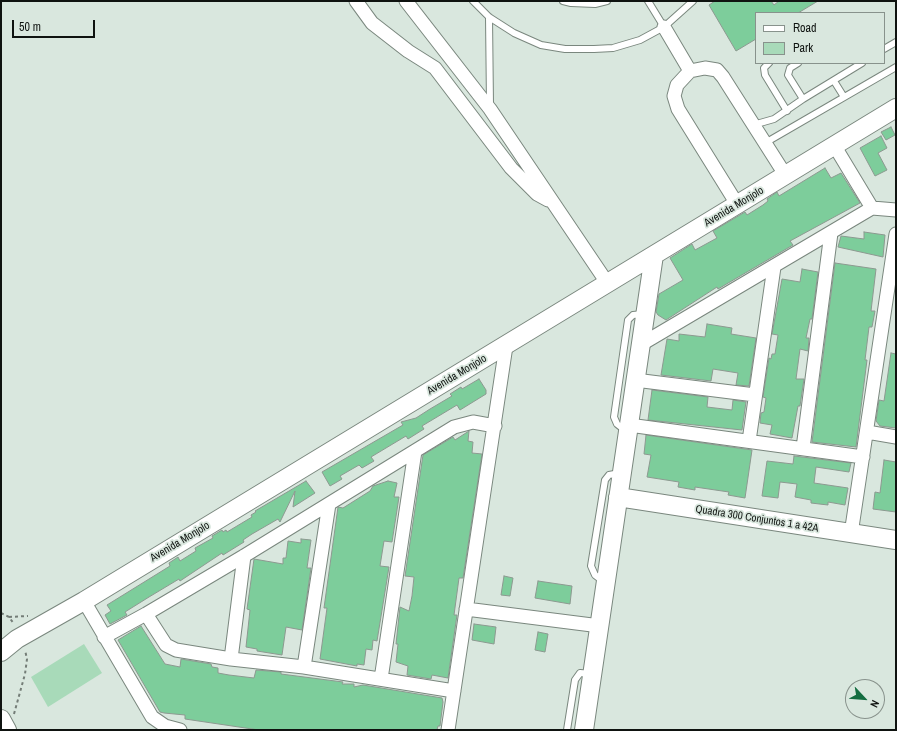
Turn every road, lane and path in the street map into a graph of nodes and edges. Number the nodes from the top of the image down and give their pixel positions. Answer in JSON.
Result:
{"nodes":[{"id":1,"x":356,"y":1,"type":"edge"},
{"id":2,"x":406,"y":1,"type":"edge"},
{"id":3,"x":473,"y":1,"type":"edge"},
{"id":4,"x":563,"y":1,"type":"edge"},
{"id":5,"x":607,"y":1,"type":"edge"},
{"id":6,"x":648,"y":1,"type":"edge"},
{"id":7,"x":693,"y":1,"type":"edge"},
{"id":8,"x":489,"y":17,"type":"junction"},
{"id":9,"x":664,"y":27,"type":"junction"},
{"id":10,"x":896,"y":42,"type":"edge"},
{"id":11,"x":885,"y":48,"type":"edge"},
{"id":12,"x":768,"y":64,"type":"edge"},
{"id":13,"x":796,"y":64,"type":"edge"},
{"id":14,"x":860,"y":64,"type":"edge"},
{"id":15,"x":896,"y":67,"type":"edge"},
{"id":16,"x":690,"y":71,"type":"junction"},
{"id":17,"x":834,"y":80,"type":"junction"},
{"id":18,"x":844,"y":97,"type":"junction"},
{"id":19,"x":803,"y":99,"type":"junction"},
{"id":20,"x":896,"y":108,"type":"edge"},
{"id":21,"x":490,"y":109,"type":"junction"},
{"id":22,"x":787,"y":111,"type":"junction"},
{"id":23,"x":753,"y":124,"type":"junction"},
{"id":24,"x":765,"y":143,"type":"junction"},
{"id":25,"x":834,"y":145,"type":"junction"},
{"id":26,"x":786,"y":176,"type":"junction"},
{"id":27,"x":551,"y":202,"type":"junction"},
{"id":28,"x":737,"y":204,"type":"junction"},
{"id":29,"x":872,"y":208,"type":"junction"},
{"id":30,"x":896,"y":210,"type":"edge"},
{"id":31,"x":831,"y":233,"type":"junction"},
{"id":32,"x":896,"y":234,"type":"edge"},
{"id":33,"x":654,"y":255,"type":"junction"},
{"id":34,"x":774,"y":267,"type":"junction"},
{"id":35,"x":608,"y":284,"type":"junction"},
{"id":36,"x":645,"y":314,"type":"junction"},
{"id":37,"x":640,"y":345,"type":"junction"},
{"id":38,"x":506,"y":346,"type":"junction"},
{"id":39,"x":635,"y":380,"type":"junction"},
{"id":40,"x":754,"y":396,"type":"junction"},
{"id":41,"x":495,"y":426,"type":"junction"},
{"id":42,"x":628,"y":429,"type":"junction"},
{"id":43,"x":867,"y":432,"type":"junction"},
{"id":44,"x":896,"y":437,"type":"edge"},
{"id":45,"x":749,"y":441,"type":"junction"},
{"id":46,"x":803,"y":448,"type":"junction"},
{"id":47,"x":414,"y":451,"type":"junction"},
{"id":48,"x":863,"y":457,"type":"junction"},
{"id":49,"x":622,"y":473,"type":"junction"},
{"id":50,"x":618,"y":497,"type":"junction"},
{"id":51,"x":329,"y":504,"type":"junction"},
{"id":52,"x":851,"y":534,"type":"junction"},
{"id":53,"x":896,"y":540,"type":"edge"},
{"id":54,"x":244,"y":556,"type":"junction"},
{"id":55,"x":606,"y":584,"type":"junction"},
{"id":56,"x":84,"y":601,"type":"junction"},
{"id":57,"x":466,"y":609,"type":"junction"},
{"id":58,"x":1,"y":613,"type":"edge"},
{"id":59,"x":146,"y":614,"type":"junction"},
{"id":60,"x":600,"y":626,"type":"junction"},
{"id":61,"x":104,"y":637,"type":"junction"},
{"id":62,"x":13,"y":638,"type":"edge"},
{"id":63,"x":1,"y":652,"type":"edge"},
{"id":64,"x":231,"y":659,"type":"junction"},
{"id":65,"x":304,"y":668,"type":"junction"},
{"id":66,"x":593,"y":674,"type":"junction"},
{"id":67,"x":381,"y":679,"type":"junction"},
{"id":68,"x":454,"y":691,"type":"junction"},
{"id":69,"x":4,"y":725,"type":"edge"},
{"id":70,"x":180,"y":730,"type":"edge"},
{"id":71,"x":448,"y":730,"type":"edge"},
{"id":72,"x":567,"y":730,"type":"edge"},
{"id":73,"x":584,"y":730,"type":"edge"}],
"edges":[{"from":1,"to":27,"type":"street"},
{"from":2,"to":21,"type":"street"},
{"from":3,"to":8,"type":"lane"},
{"from":4,"to":5,"type":"lane"},
{"from":6,"to":9,"type":"lane"},
{"from":7,"to":9,"type":"lane"},
{"from":8,"to":9,"type":"lane"},
{"from":8,"to":21,"type":"lane"},
{"from":9,"to":16,"type":"street"},
{"from":10,"to":11,"type":"lane"},
{"from":12,"to":22,"type":"lane"},
{"from":13,"to":19,"type":"lane"},
{"from":14,"to":17,"type":"lane"},
{"from":15,"to":18,"type":"lane"},
{"from":16,"to":23,"type":"street"},
{"from":16,"to":28,"type":"street"},
{"from":17,"to":18,"type":"lane"},
{"from":17,"to":19,"type":"lane"},
{"from":18,"to":24,"type":"lane"},
{"from":19,"to":22,"type":"lane"},
{"from":20,"to":25,"type":"street","name":"Avenida Monjolo"},
{"from":21,"to":27,"type":"street"},
{"from":22,"to":23,"type":"lane"},
{"from":23,"to":24,"type":"street"},
{"from":24,"to":26,"type":"street"},
{"from":25,"to":26,"type":"street","name":"Avenida Monjolo"},
{"from":25,"to":29,"type":"street"},
{"from":26,"to":28,"type":"street","name":"Avenida Monjolo"},
{"from":27,"to":35,"type":"street"},
{"from":28,"to":33,"type":"street","name":"Avenida Monjolo"},
{"from":29,"to":30,"type":"street"},
{"from":29,"to":31,"type":"street"},
{"from":31,"to":34,"type":"street"},
{"from":31,"to":46,"type":"street"},
{"from":32,"to":43,"type":"street"},
{"from":33,"to":35,"type":"street","name":"Avenida Monjolo"},
{"from":33,"to":36,"type":"street"},
{"from":34,"to":37,"type":"street"},
{"from":34,"to":40,"type":"street"},
{"from":35,"to":38,"type":"street","name":"Avenida Monjolo"},
{"from":36,"to":37,"type":"street"},
{"from":36,"to":42,"type":"lane"},
{"from":37,"to":39,"type":"street"},
{"from":38,"to":41,"type":"street"},
{"from":38,"to":56,"type":"street","name":"Avenida Monjolo"},
{"from":39,"to":40,"type":"street"},
{"from":39,"to":42,"type":"street"},
{"from":40,"to":45,"type":"street"},
{"from":41,"to":47,"type":"street"},
{"from":41,"to":57,"type":"street"},
{"from":42,"to":45,"type":"street"},
{"from":42,"to":49,"type":"street"},
{"from":43,"to":44,"type":"street"},
{"from":43,"to":48,"type":"street"},
{"from":45,"to":46,"type":"street"},
{"from":46,"to":48,"type":"street"},
{"from":47,"to":51,"type":"street"},
{"from":47,"to":67,"type":"street"},
{"from":48,"to":52,"type":"street"},
{"from":49,"to":50,"type":"street"},
{"from":49,"to":55,"type":"lane"},
{"from":50,"to":52,"type":"street","name":"Quadra 300 Conjuntos 1 a 42A"},
{"from":50,"to":55,"type":"street"},
{"from":51,"to":54,"type":"street"},
{"from":51,"to":65,"type":"street"},
{"from":52,"to":53,"type":"street","name":"Quadra 300 Conjuntos 1 a 42A"},
{"from":54,"to":59,"type":"street"},
{"from":54,"to":64,"type":"street"},
{"from":55,"to":60,"type":"street"},
{"from":56,"to":61,"type":"street"},
{"from":56,"to":62,"type":"street","name":"Avenida Monjolo"},
{"from":57,"to":60,"type":"street"},
{"from":57,"to":68,"type":"street"},
{"from":58,"to":62,"type":"path"},
{"from":59,"to":61,"type":"street"},
{"from":59,"to":64,"type":"street"},
{"from":60,"to":66,"type":"street"},
{"from":61,"to":70,"type":"street"},
{"from":62,"to":63,"type":"street","name":"Avenida Monjolo"},
{"from":62,"to":69,"type":"path"},
{"from":64,"to":65,"type":"street"},
{"from":65,"to":67,"type":"street"},
{"from":66,"to":72,"type":"lane"},
{"from":66,"to":73,"type":"street"},
{"from":67,"to":68,"type":"street"},
{"from":68,"to":71,"type":"street"}]}
